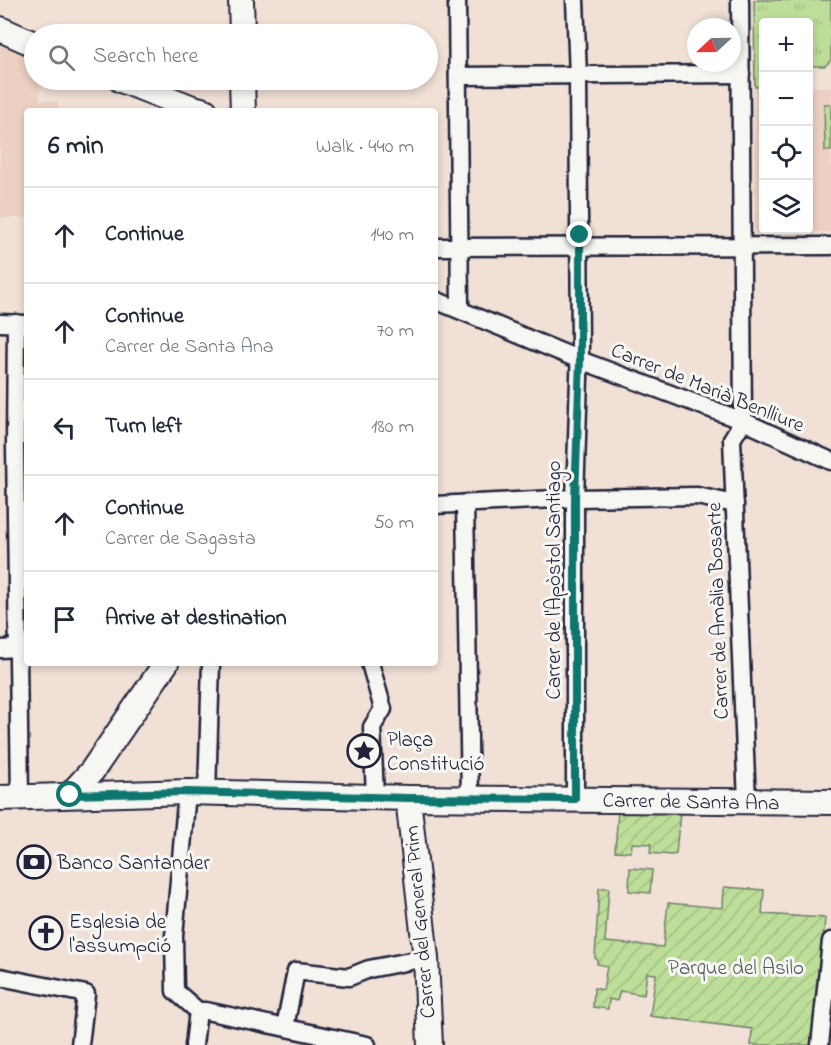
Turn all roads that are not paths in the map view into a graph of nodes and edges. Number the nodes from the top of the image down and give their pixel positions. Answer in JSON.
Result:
{"nodes":[{"id":1,"x":241,"y":0,"type":"edge"},
{"id":2,"x":457,"y":0,"type":"edge"},
{"id":3,"x":575,"y":0,"type":"edge"},
{"id":4,"x":740,"y":0,"type":"edge"},
{"id":5,"x":242,"y":24,"type":"edge"},
{"id":6,"x":0,"y":29,"type":"edge"},
{"id":7,"x":24,"y":40,"type":"edge"},
{"id":8,"x":741,"y":74,"type":"junction"},
{"id":9,"x":458,"y":76,"type":"junction"},
{"id":10,"x":578,"y":76,"type":"junction"},
{"id":11,"x":148,"y":90,"type":"edge"},
{"id":12,"x":242,"y":90,"type":"edge"},
{"id":13,"x":197,"y":108,"type":"edge"},
{"id":14,"x":243,"y":108,"type":"edge"},
{"id":15,"x":742,"y":245,"type":"junction"},
{"id":16,"x":459,"y":246,"type":"junction"},
{"id":17,"x":580,"y":246,"type":"junction"},
{"id":18,"x":831,"y":246,"type":"edge"},
{"id":19,"x":438,"y":247,"type":"edge"},
{"id":20,"x":438,"y":301,"type":"edge"},
{"id":21,"x":460,"y":310,"type":"junction"},
{"id":22,"x":14,"y":323,"type":"edge"},
{"id":23,"x":580,"y":360,"type":"junction"},
{"id":24,"x":743,"y":421,"type":"junction"},
{"id":25,"x":21,"y":449,"type":"edge"},
{"id":26,"x":831,"y":461,"type":"edge"},
{"id":27,"x":575,"y":498,"type":"junction"},
{"id":28,"x":465,"y":503,"type":"junction"},
{"id":29,"x":735,"y":504,"type":"junction"},
{"id":30,"x":438,"y":505,"type":"edge"},
{"id":31,"x":18,"y":648,"type":"junction"},
{"id":32,"x":0,"y":649,"type":"edge"},
{"id":33,"x":164,"y":666,"type":"edge"},
{"id":34,"x":211,"y":666,"type":"edge"},
{"id":35,"x":371,"y":666,"type":"edge"},
{"id":36,"x":92,"y":771,"type":"junction"},
{"id":37,"x":117,"y":793,"type":"junction"},
{"id":38,"x":197,"y":793,"type":"junction"},
{"id":39,"x":65,"y":795,"type":"junction"},
{"id":40,"x":10,"y":797,"type":"edge"},
{"id":41,"x":375,"y":797,"type":"junction"},
{"id":42,"x":408,"y":798,"type":"junction"},
{"id":43,"x":470,"y":799,"type":"junction"},
{"id":44,"x":575,"y":799,"type":"junction"},
{"id":45,"x":747,"y":802,"type":"junction"},
{"id":46,"x":831,"y":802,"type":"edge"},
{"id":47,"x":831,"y":941,"type":"edge"},
{"id":48,"x":426,"y":958,"type":"junction"},
{"id":49,"x":0,"y":977,"type":"edge"},
{"id":50,"x":198,"y":1011,"type":"junction"},
{"id":51,"x":285,"y":1027,"type":"junction"},
{"id":52,"x":80,"y":1045,"type":"edge"},
{"id":53,"x":194,"y":1045,"type":"edge"},
{"id":54,"x":367,"y":1045,"type":"edge"},
{"id":55,"x":430,"y":1045,"type":"edge"},
{"id":56,"x":820,"y":1045,"type":"edge"}],
"edges":[{"from":1,"to":5,"type":"street"},
{"from":2,"to":9,"type":"street"},
{"from":3,"to":10,"type":"street","name":"Carrer de l'Apòstol Santiago"},
{"from":4,"to":8,"type":"street"},
{"from":6,"to":7,"type":"street"},
{"from":8,"to":10,"type":"street"},
{"from":8,"to":15,"type":"street"},
{"from":9,"to":10,"type":"street"},
{"from":9,"to":16,"type":"street"},
{"from":10,"to":17,"type":"street","name":"Carrer de l'Apòstol Santiago"},
{"from":11,"to":13,"type":"street"},
{"from":12,"to":14,"type":"street"},
{"from":15,"to":17,"type":"street"},
{"from":15,"to":18,"type":"street"},
{"from":15,"to":24,"type":"street"},
{"from":16,"to":17,"type":"street"},
{"from":16,"to":19,"type":"street"},
{"from":16,"to":21,"type":"street"},
{"from":17,"to":23,"type":"street","name":"Carrer de l'Apòstol Santiago"},
{"from":20,"to":21,"type":"street","name":"Carrer de Marià Benlliure"},
{"from":21,"to":23,"type":"street","name":"Carrer de Marià Benlliure"},
{"from":22,"to":25,"type":"street"},
{"from":23,"to":24,"type":"street","name":"Carrer de Marià Benlliure"},
{"from":23,"to":27,"type":"street","name":"Carrer de l'Apòstol Santiago"},
{"from":24,"to":26,"type":"street","name":"Carrer de Marià Benlliure"},
{"from":24,"to":29,"type":"street","name":"Carrer de Amàlia Bosarte"},
{"from":25,"to":31,"type":"street"},
{"from":27,"to":28,"type":"street"},
{"from":27,"to":29,"type":"street"},
{"from":27,"to":44,"type":"street","name":"Carrer de l'Apòstol Santiago"},
{"from":28,"to":30,"type":"street"},
{"from":28,"to":43,"type":"street"},
{"from":29,"to":45,"type":"street","name":"Carrer de Amàlia Bosarte"},
{"from":31,"to":32,"type":"street"},
{"from":31,"to":40,"type":"street"},
{"from":33,"to":36,"type":"street"},
{"from":34,"to":38,"type":"street"},
{"from":35,"to":41,"type":"street"},
{"from":36,"to":37,"type":"street"},
{"from":36,"to":39,"type":"street"},
{"from":37,"to":38,"type":"street","name":"Carrer de Santa Ana"},
{"from":37,"to":39,"type":"street","name":"Carrer de Santa Ana"},
{"from":38,"to":41,"type":"street","name":"Carrer de Santa Ana"},
{"from":38,"to":50,"type":"street"},
{"from":39,"to":40,"type":"street","name":"Carrer de Santa Ana"},
{"from":41,"to":42,"type":"street","name":"Carrer de Santa Ana"},
{"from":42,"to":43,"type":"street","name":"Carrer de Santa Ana"},
{"from":42,"to":48,"type":"street","name":"Carrer del General Prim"},
{"from":43,"to":44,"type":"street","name":"Carrer de Santa Ana"},
{"from":44,"to":45,"type":"street","name":"Carrer de Santa Ana"},
{"from":45,"to":46,"type":"street","name":"Carrer de Santa Ana"},
{"from":47,"to":56,"type":"street"},
{"from":48,"to":51,"type":"street"},
{"from":48,"to":55,"type":"street","name":"Carrer del General Prim"},
{"from":49,"to":52,"type":"street"},
{"from":50,"to":51,"type":"street"},
{"from":50,"to":53,"type":"street"},
{"from":51,"to":54,"type":"street"}]}
